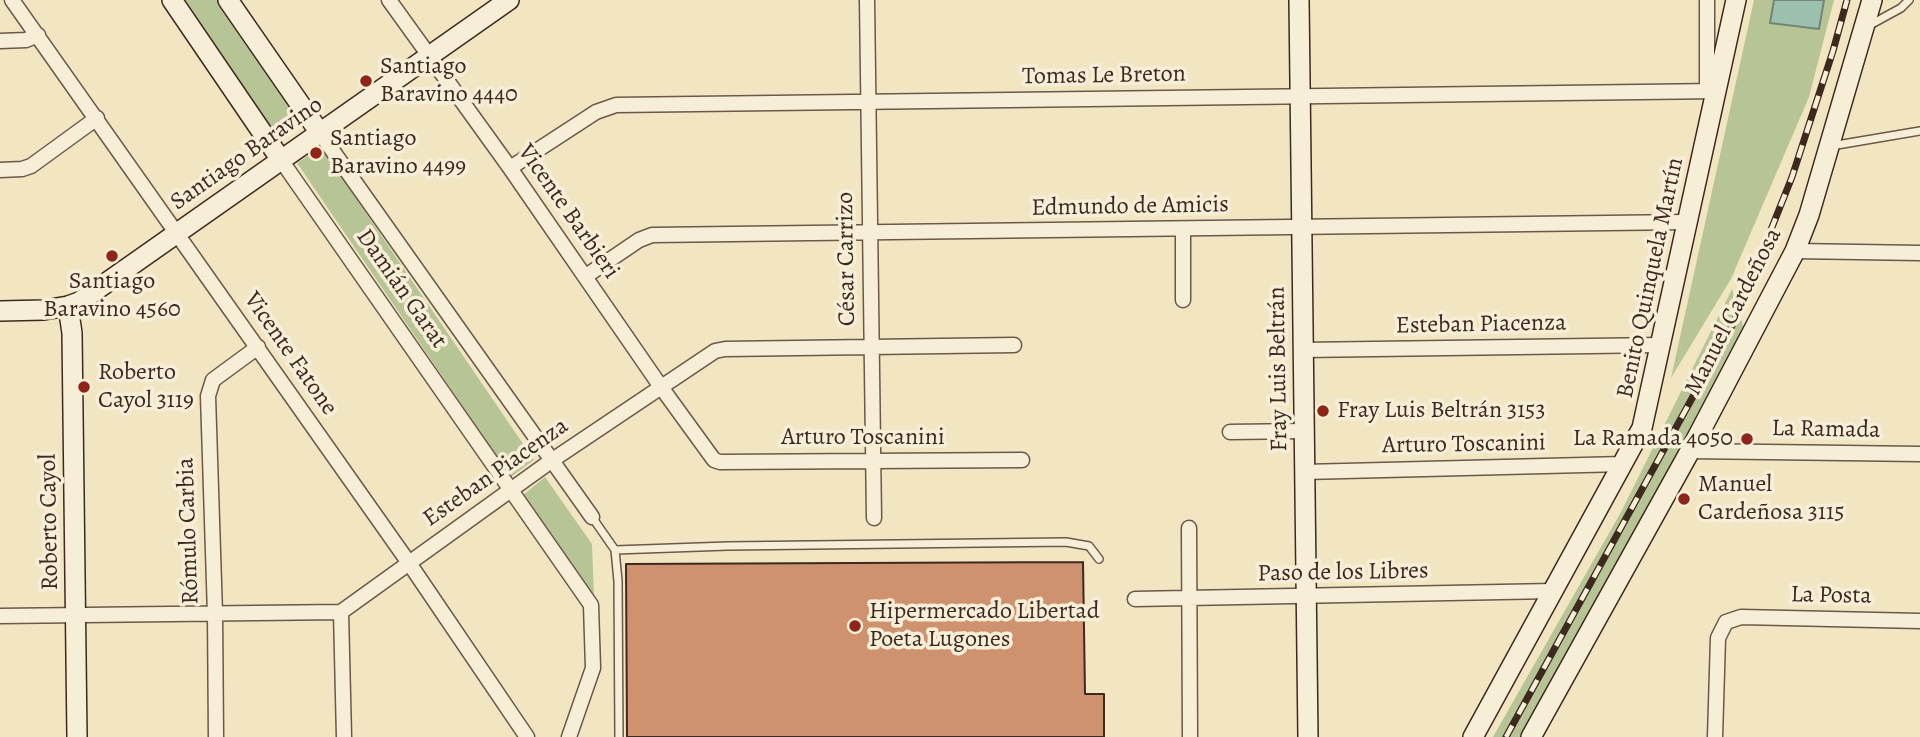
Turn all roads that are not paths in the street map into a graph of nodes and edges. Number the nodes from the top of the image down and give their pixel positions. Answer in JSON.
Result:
{"nodes":[{"id":1,"x":12,"y":0,"type":"edge"},
{"id":2,"x":172,"y":0,"type":"edge"},
{"id":3,"x":228,"y":0,"type":"edge"},
{"id":4,"x":389,"y":0,"type":"edge"},
{"id":5,"x":509,"y":0,"type":"edge"},
{"id":6,"x":867,"y":0,"type":"edge"},
{"id":7,"x":1299,"y":0,"type":"edge"},
{"id":8,"x":1707,"y":0,"type":"edge"},
{"id":9,"x":1736,"y":0,"type":"edge"},
{"id":10,"x":1872,"y":0,"type":"edge"},
{"id":11,"x":1909,"y":0,"type":"edge"},
{"id":12,"x":1864,"y":28,"type":"junction"},
{"id":13,"x":38,"y":35,"type":"junction"},
{"id":14,"x":0,"y":41,"type":"edge"},
{"id":15,"x":429,"y":57,"type":"junction"},
{"id":16,"x":1712,"y":90,"type":"junction"},
{"id":17,"x":1300,"y":95,"type":"junction"},
{"id":18,"x":868,"y":103,"type":"junction"},
{"id":19,"x":97,"y":118,"type":"junction"},
{"id":20,"x":1920,"y":131,"type":"edge"},
{"id":21,"x":320,"y":133,"type":"junction"},
{"id":22,"x":1830,"y":146,"type":"junction"},
{"id":23,"x":281,"y":160,"type":"junction"},
{"id":24,"x":510,"y":168,"type":"junction"},
{"id":25,"x":0,"y":170,"type":"edge"},
{"id":26,"x":1687,"y":222,"type":"junction"},
{"id":27,"x":1302,"y":227,"type":"junction"},
{"id":28,"x":1182,"y":229,"type":"junction"},
{"id":29,"x":178,"y":233,"type":"junction"},
{"id":30,"x":870,"y":234,"type":"junction"},
{"id":31,"x":1795,"y":251,"type":"junction"},
{"id":32,"x":1920,"y":253,"type":"edge"},
{"id":33,"x":586,"y":276,"type":"junction"},
{"id":34,"x":1183,"y":300,"type":"dead end"},
{"id":35,"x":68,"y":306,"type":"junction"},
{"id":36,"x":0,"y":311,"type":"edge"},
{"id":37,"x":1014,"y":345,"type":"dead end"},
{"id":38,"x":1661,"y":345,"type":"junction"},
{"id":39,"x":258,"y":347,"type":"junction"},
{"id":40,"x":871,"y":347,"type":"junction"},
{"id":41,"x":1303,"y":350,"type":"junction"},
{"id":42,"x":661,"y":387,"type":"junction"},
{"id":43,"x":1304,"y":431,"type":"junction"},
{"id":44,"x":1230,"y":432,"type":"dead end"},
{"id":45,"x":1690,"y":451,"type":"junction"},
{"id":46,"x":708,"y":453,"type":"joint"},
{"id":47,"x":1920,"y":454,"type":"edge"},
{"id":48,"x":874,"y":460,"type":"junction"},
{"id":49,"x":1022,"y":460,"type":"dead end"},
{"id":50,"x":551,"y":461,"type":"junction"},
{"id":51,"x":1624,"y":464,"type":"junction"},
{"id":52,"x":1304,"y":472,"type":"junction"},
{"id":53,"x":511,"y":490,"type":"junction"},
{"id":54,"x":592,"y":517,"type":"joint"},
{"id":55,"x":874,"y":519,"type":"dead end"},
{"id":56,"x":1189,"y":528,"type":"dead end"},
{"id":57,"x":615,"y":550,"type":"junction"},
{"id":58,"x":1099,"y":559,"type":"dead end"},
{"id":59,"x":408,"y":562,"type":"junction"},
{"id":60,"x":1553,"y":592,"type":"junction"},
{"id":61,"x":1306,"y":597,"type":"junction"},
{"id":62,"x":1189,"y":599,"type":"junction"},
{"id":63,"x":1135,"y":600,"type":"dead end"},
{"id":64,"x":341,"y":612,"type":"junction"},
{"id":65,"x":215,"y":614,"type":"junction"},
{"id":66,"x":76,"y":615,"type":"junction"},
{"id":67,"x":0,"y":616,"type":"edge"},
{"id":68,"x":1920,"y":621,"type":"edge"},
{"id":69,"x":77,"y":737,"type":"edge"},
{"id":70,"x":216,"y":737,"type":"edge"},
{"id":71,"x":344,"y":737,"type":"edge"},
{"id":72,"x":527,"y":737,"type":"edge"},
{"id":73,"x":569,"y":737,"type":"edge"},
{"id":74,"x":619,"y":737,"type":"edge"},
{"id":75,"x":1190,"y":737,"type":"edge"},
{"id":76,"x":1308,"y":737,"type":"edge"},
{"id":77,"x":1473,"y":737,"type":"edge"},
{"id":78,"x":1531,"y":737,"type":"edge"},
{"id":79,"x":1715,"y":737,"type":"edge"}],
"edges":[{"from":1,"to":13,"type":"street","name":"Vicente Fatone"},
{"from":2,"to":23,"type":"main road","name":"Damián Garat"},
{"from":3,"to":21,"type":"main road","name":"Damián Garat"},
{"from":4,"to":15,"type":"street","name":"Vicente Barbieri"},
{"from":5,"to":15,"type":"main road","name":"Santiago Baravino"},
{"from":6,"to":18,"type":"street","name":"César Carrizo"},
{"from":7,"to":17,"type":"main road","name":"Fray Luis Beltrán"},
{"from":8,"to":16,"type":"street"},
{"from":9,"to":16,"type":"main road","name":"Benito Quinquela Martín"},
{"from":10,"to":12,"type":"main road","name":"Manuel Cardeñosa"},
{"from":11,"to":12,"type":"lane"},
{"from":12,"to":22,"type":"main road","name":"Manuel Cardeñosa"},
{"from":13,"to":14,"type":"street"},
{"from":13,"to":19,"type":"street","name":"Vicente Fatone"},
{"from":15,"to":21,"type":"main road","name":"Santiago Baravino"},
{"from":15,"to":24,"type":"street","name":"Vicente Barbieri"},
{"from":16,"to":17,"type":"street","name":"Tomas Le Breton"},
{"from":16,"to":26,"type":"main road","name":"Benito Quinquela Martín"},
{"from":17,"to":18,"type":"street","name":"Tomas Le Breton"},
{"from":17,"to":27,"type":"main road","name":"Fray Luis Beltrán"},
{"from":18,"to":24,"type":"street","name":"Tomas Le Breton"},
{"from":18,"to":30,"type":"street","name":"César Carrizo"},
{"from":19,"to":25,"type":"street"},
{"from":19,"to":29,"type":"street","name":"Vicente Fatone"},
{"from":20,"to":22,"type":"lane"},
{"from":21,"to":23,"type":"main road","name":"Santiago Baravino"},
{"from":21,"to":50,"type":"street","name":"Damián Garat"},
{"from":22,"to":31,"type":"main road","name":"Manuel Cardeñosa"},
{"from":23,"to":29,"type":"main road","name":"Santiago Baravino"},
{"from":23,"to":53,"type":"street","name":"Damián Garat"},
{"from":24,"to":33,"type":"street","name":"Vicente Barbieri"},
{"from":26,"to":27,"type":"street","name":"Edmundo de Amicis"},
{"from":26,"to":38,"type":"main road","name":"Benito Quinquela Martín"},
{"from":27,"to":28,"type":"street","name":"Edmundo de Amicis"},
{"from":27,"to":41,"type":"main road","name":"Fray Luis Beltrán"},
{"from":28,"to":30,"type":"street","name":"Edmundo de Amicis"},
{"from":28,"to":34,"type":"street"},
{"from":29,"to":35,"type":"main road","name":"Santiago Baravino"},
{"from":29,"to":39,"type":"street","name":"Vicente Fatone"},
{"from":30,"to":33,"type":"street","name":"Edmundo de Amicis"},
{"from":30,"to":40,"type":"street","name":"César Carrizo"},
{"from":31,"to":32,"type":"street"},
{"from":31,"to":45,"type":"main road","name":"Manuel Cardeñosa"},
{"from":33,"to":42,"type":"street","name":"Vicente Barbieri"},
{"from":35,"to":36,"type":"main road","name":"Santiago Baravino"},
{"from":35,"to":66,"type":"main road","name":"Roberto Cayol"},
{"from":37,"to":40,"type":"street","name":"Esteban Piacenza"},
{"from":38,"to":41,"type":"street","name":"Esteban Piacenza"},
{"from":38,"to":51,"type":"main road","name":"Benito Quinquela Martín"},
{"from":39,"to":59,"type":"street","name":"Vicente Fatone"},
{"from":39,"to":65,"type":"street","name":"Rómulo Carbia"},
{"from":40,"to":42,"type":"street","name":"Esteban Piacenza"},
{"from":40,"to":48,"type":"street","name":"César Carrizo"},
{"from":41,"to":43,"type":"main road","name":"Fray Luis Beltrán"},
{"from":42,"to":46,"type":"street","name":"Vicente Barbieri"},
{"from":42,"to":50,"type":"street","name":"Esteban Piacenza"},
{"from":43,"to":44,"type":"street"},
{"from":43,"to":52,"type":"main road","name":"Fray Luis Beltrán"},
{"from":45,"to":47,"type":"street","name":"La Ramada"},
{"from":45,"to":78,"type":"main road","name":"Manuel Cardeñosa"},
{"from":46,"to":48,"type":"street","name":"Arturo Toscanini"},
{"from":48,"to":49,"type":"street","name":"Arturo Toscanini"},
{"from":48,"to":55,"type":"street","name":"César Carrizo"},
{"from":50,"to":53,"type":"street","name":"Esteban Piacenza"},
{"from":50,"to":54,"type":"street","name":"Damián Garat"},
{"from":51,"to":52,"type":"street","name":"Arturo Toscanini"},
{"from":51,"to":60,"type":"main road","name":"Benito Quinquela Martín"},
{"from":52,"to":61,"type":"main road","name":"Fray Luis Beltrán"},
{"from":53,"to":59,"type":"street","name":"Esteban Piacenza"},
{"from":53,"to":73,"type":"street","name":"Damián Garat"},
{"from":54,"to":57,"type":"lane"},
{"from":56,"to":62,"type":"street"},
{"from":57,"to":58,"type":"lane"},
{"from":57,"to":74,"type":"lane"},
{"from":59,"to":64,"type":"street","name":"Esteban Piacenza"},
{"from":59,"to":72,"type":"street","name":"Vicente Fatone"},
{"from":60,"to":61,"type":"street","name":"Paso de los Libres"},
{"from":60,"to":77,"type":"main road","name":"Benito Quinquela Martín"},
{"from":61,"to":62,"type":"street","name":"Paso de los Libres"},
{"from":61,"to":76,"type":"main road","name":"Fray Luis Beltrán"},
{"from":62,"to":63,"type":"street","name":"Paso de los Libres"},
{"from":62,"to":75,"type":"street"},
{"from":64,"to":65,"type":"street"},
{"from":64,"to":71,"type":"street"},
{"from":65,"to":66,"type":"street"},
{"from":65,"to":70,"type":"street","name":"Rómulo Carbia"},
{"from":66,"to":67,"type":"street"},
{"from":66,"to":69,"type":"main road","name":"Roberto Cayol"},
{"from":68,"to":79,"type":"street","name":"La Posta"}]}
